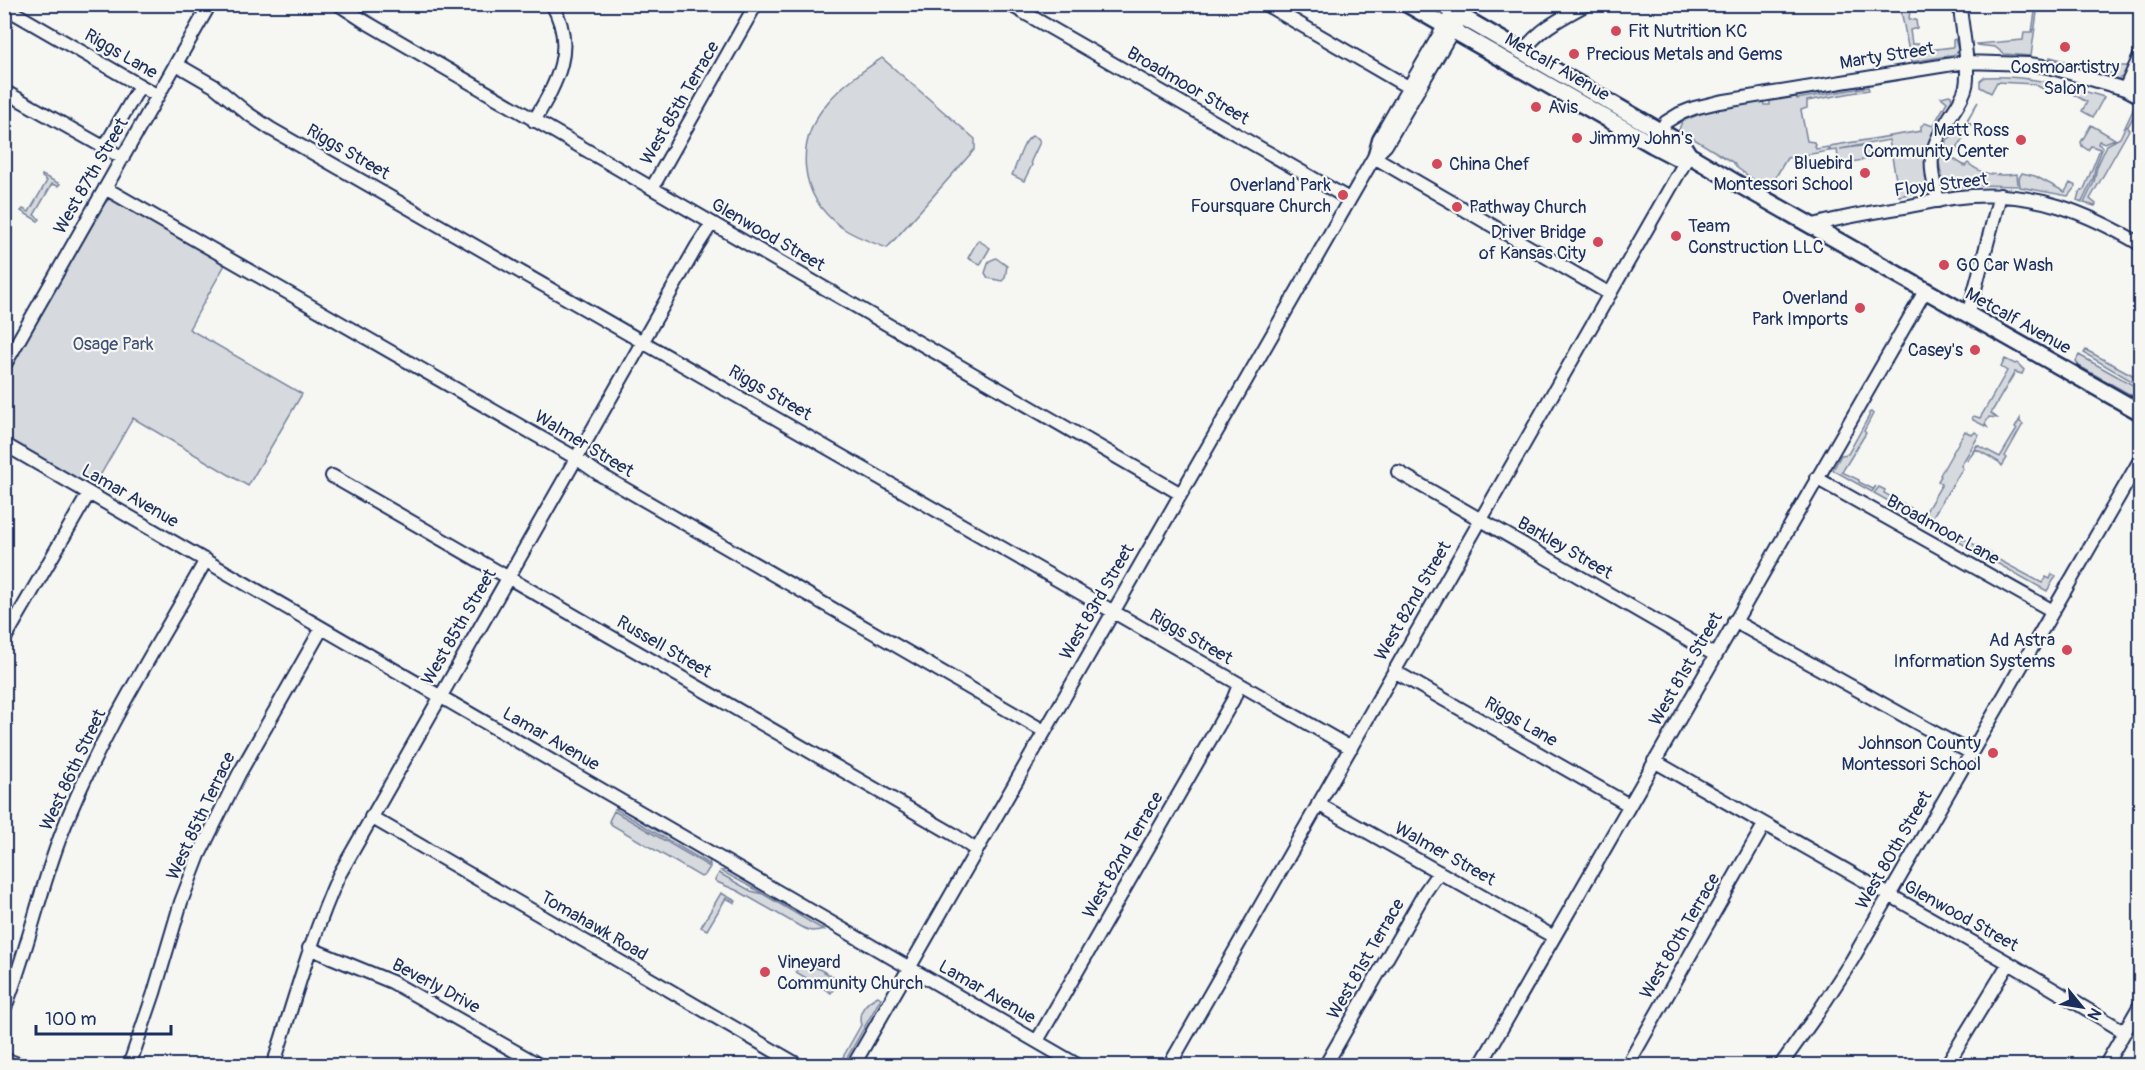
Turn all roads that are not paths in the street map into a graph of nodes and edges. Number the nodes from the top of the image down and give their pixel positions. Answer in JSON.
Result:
{"nodes":[{"id":1,"x":210,"y":4,"type":"edge"},
{"id":2,"x":338,"y":4,"type":"edge"},
{"id":3,"x":552,"y":4,"type":"edge"},
{"id":4,"x":756,"y":4,"type":"edge"},
{"id":5,"x":1009,"y":4,"type":"edge"},
{"id":6,"x":1265,"y":4,"type":"edge"},
{"id":7,"x":1407,"y":4,"type":"edge"},
{"id":8,"x":1587,"y":4,"type":"edge"},
{"id":9,"x":4,"y":7,"type":"edge"},
{"id":10,"x":1456,"y":8,"type":"edge"},
{"id":11,"x":1960,"y":8,"type":"dead end"},
{"id":12,"x":1449,"y":28,"type":"junction"},
{"id":13,"x":1522,"y":52,"type":"junction"},
{"id":14,"x":2140,"y":56,"type":"edge"},
{"id":15,"x":1965,"y":62,"type":"junction"},
{"id":16,"x":176,"y":64,"type":"junction"},
{"id":17,"x":140,"y":86,"type":"junction"},
{"id":18,"x":1408,"y":87,"type":"junction"},
{"id":19,"x":2126,"y":89,"type":"junction"},
{"id":20,"x":4,"y":91,"type":"edge"},
{"id":21,"x":158,"y":96,"type":"junction"},
{"id":22,"x":2140,"y":97,"type":"edge"},
{"id":23,"x":534,"y":121,"type":"junction"},
{"id":24,"x":1657,"y":138,"type":"junction"},
{"id":25,"x":105,"y":148,"type":"junction"},
{"id":26,"x":1689,"y":155,"type":"junction"},
{"id":27,"x":1374,"y":157,"type":"junction"},
{"id":28,"x":123,"y":158,"type":"junction"},
{"id":29,"x":105,"y":188,"type":"junction"},
{"id":30,"x":652,"y":188,"type":"junction"},
{"id":31,"x":2000,"y":195,"type":"junction"},
{"id":32,"x":1349,"y":199,"type":"junction"},
{"id":33,"x":1938,"y":201,"type":"junction"},
{"id":34,"x":712,"y":223,"type":"junction"},
{"id":35,"x":1810,"y":226,"type":"junction"},
{"id":36,"x":2140,"y":244,"type":"edge"},
{"id":37,"x":1925,"y":291,"type":"junction"},
{"id":38,"x":1610,"y":294,"type":"junction"},
{"id":39,"x":1968,"y":315,"type":"junction"},
{"id":40,"x":642,"y":341,"type":"junction"},
{"id":41,"x":4,"y":366,"type":"edge"},
{"id":42,"x":2140,"y":412,"type":"edge"},
{"id":43,"x":4,"y":444,"type":"edge"},
{"id":44,"x":576,"y":458,"type":"junction"},
{"id":45,"x":2140,"y":460,"type":"edge"},
{"id":46,"x":1398,"y":472,"type":"dead end"},
{"id":47,"x":332,"y":476,"type":"dead end"},
{"id":48,"x":1816,"y":478,"type":"junction"},
{"id":49,"x":88,"y":493,"type":"junction"},
{"id":50,"x":1181,"y":494,"type":"junction"},
{"id":51,"x":1481,"y":520,"type":"junction"},
{"id":52,"x":206,"y":560,"type":"junction"},
{"id":53,"x":508,"y":578,"type":"junction"},
{"id":54,"x":2053,"y":611,"type":"junction"},
{"id":55,"x":1112,"y":612,"type":"junction"},
{"id":56,"x":1734,"y":621,"type":"junction"},
{"id":57,"x":322,"y":628,"type":"junction"},
{"id":58,"x":4,"y":640,"type":"edge"},
{"id":59,"x":1715,"y":655,"type":"junction"},
{"id":60,"x":1394,"y":671,"type":"junction"},
{"id":61,"x":1239,"y":685,"type":"junction"},
{"id":62,"x":440,"y":696,"type":"junction"},
{"id":63,"x":1044,"y":731,"type":"junction"},
{"id":64,"x":1351,"y":748,"type":"junction"},
{"id":65,"x":1971,"y":753,"type":"junction"},
{"id":66,"x":1654,"y":761,"type":"junction"},
{"id":67,"x":1318,"y":804,"type":"junction"},
{"id":68,"x":1629,"y":805,"type":"junction"},
{"id":69,"x":371,"y":817,"type":"junction"},
{"id":70,"x":1764,"y":825,"type":"junction"},
{"id":71,"x":976,"y":850,"type":"junction"},
{"id":72,"x":1439,"y":872,"type":"junction"},
{"id":73,"x":1889,"y":896,"type":"junction"},
{"id":74,"x":1554,"y":937,"type":"junction"},
{"id":75,"x":309,"y":948,"type":"junction"},
{"id":76,"x":2009,"y":963,"type":"junction"},
{"id":77,"x":909,"y":967,"type":"junction"},
{"id":78,"x":2140,"y":1005,"type":"edge"},
{"id":79,"x":4,"y":1010,"type":"edge"},
{"id":80,"x":2125,"y":1032,"type":"junction"},
{"id":81,"x":1037,"y":1041,"type":"junction"},
{"id":82,"x":4,"y":1059,"type":"edge"},
{"id":83,"x":24,"y":1065,"type":"edge"},
{"id":84,"x":129,"y":1065,"type":"edge"},
{"id":85,"x":273,"y":1065,"type":"edge"},
{"id":86,"x":541,"y":1065,"type":"edge"},
{"id":87,"x":800,"y":1065,"type":"edge"},
{"id":88,"x":854,"y":1065,"type":"edge"},
{"id":89,"x":1079,"y":1065,"type":"edge"},
{"id":90,"x":1169,"y":1065,"type":"edge"},
{"id":91,"x":1325,"y":1065,"type":"edge"},
{"id":92,"x":1480,"y":1065,"type":"edge"},
{"id":93,"x":1627,"y":1065,"type":"edge"},
{"id":94,"x":1780,"y":1065,"type":"edge"},
{"id":95,"x":1946,"y":1065,"type":"edge"},
{"id":96,"x":2105,"y":1065,"type":"edge"}],
"edges":[{"from":1,"to":16,"type":"street","name":"West 87th Street"},
{"from":2,"to":23,"type":"street","name":"Glenwood Street"},
{"from":3,"to":23,"type":"street"},
{"from":4,"to":30,"type":"street","name":"West 85th Terrace"},
{"from":5,"to":32,"type":"street","name":"Broadmoor Street"},
{"from":6,"to":18,"type":"street"},
{"from":7,"to":12,"type":"main road","name":"Metcalf Avenue"},
{"from":8,"to":13,"type":"street"},
{"from":9,"to":17,"type":"street","name":"Riggs Lane"},
{"from":10,"to":12,"type":"street","name":"West 83rd Street"},
{"from":10,"to":13,"type":"main road","name":"Metcalf Avenue"},
{"from":11,"to":15,"type":"street"},
{"from":12,"to":18,"type":"street","name":"West 83rd Street"},
{"from":12,"to":24,"type":"main road","name":"Metcalf Avenue"},
{"from":12,"to":27,"type":"street","name":"West 83rd Street"},
{"from":13,"to":24,"type":"main road","name":"Metcalf Avenue"},
{"from":14,"to":19,"type":"street"},
{"from":15,"to":19,"type":"street","name":"Marty Street"},
{"from":15,"to":24,"type":"street","name":"Marty Street"},
{"from":15,"to":33,"type":"street"},
{"from":16,"to":21,"type":"street","name":"West 87th Street"},
{"from":16,"to":40,"type":"street","name":"Riggs Street"},
{"from":17,"to":21,"type":"street","name":"Riggs Lane"},
{"from":17,"to":25,"type":"street"},
{"from":18,"to":27,"type":"street","name":"West 83rd Street"},
{"from":19,"to":22,"type":"street","name":"Marty Street"},
{"from":20,"to":25,"type":"street"},
{"from":21,"to":28,"type":"street","name":"West 87th Street"},
{"from":23,"to":30,"type":"street","name":"Glenwood Street"},
{"from":24,"to":26,"type":"main road","name":"Metcalf Avenue"},
{"from":25,"to":28,"type":"street"},
{"from":26,"to":35,"type":"main road","name":"Metcalf Avenue"},
{"from":26,"to":38,"type":"street","name":"West 82nd Street"},
{"from":27,"to":32,"type":"street","name":"West 83rd Street"},
{"from":27,"to":38,"type":"street"},
{"from":28,"to":29,"type":"street","name":"West 87th Street"},
{"from":29,"to":41,"type":"street","name":"West 87th Street"},
{"from":29,"to":44,"type":"street","name":"Walmer Street"},
{"from":30,"to":34,"type":"street","name":"Glenwood Street"},
{"from":31,"to":33,"type":"street","name":"Floyd Street"},
{"from":31,"to":36,"type":"street","name":"Floyd Street"},
{"from":31,"to":39,"type":"street"},
{"from":32,"to":50,"type":"street","name":"West 83rd Street"},
{"from":33,"to":35,"type":"street","name":"Floyd Street"},
{"from":34,"to":40,"type":"street","name":"West 85th Street"},
{"from":34,"to":50,"type":"street","name":"Glenwood Street"},
{"from":35,"to":37,"type":"main road","name":"Metcalf Avenue"},
{"from":37,"to":39,"type":"main road","name":"Metcalf Avenue"},
{"from":37,"to":48,"type":"street","name":"West 81st Street"},
{"from":38,"to":51,"type":"street","name":"West 82nd Street"},
{"from":39,"to":42,"type":"main road","name":"Metcalf Avenue"},
{"from":40,"to":44,"type":"street","name":"West 85th Street"},
{"from":40,"to":55,"type":"street","name":"Riggs Street"},
{"from":43,"to":49,"type":"street","name":"Lamar Avenue"},
{"from":44,"to":53,"type":"street","name":"West 85th Street"},
{"from":44,"to":63,"type":"street","name":"Walmer Street"},
{"from":45,"to":54,"type":"street","name":"West 80th Street"},
{"from":46,"to":51,"type":"street","name":"Barkley Street"},
{"from":47,"to":53,"type":"street","name":"Russell Street"},
{"from":48,"to":54,"type":"street","name":"Broadmoor Lane"},
{"from":48,"to":56,"type":"street","name":"West 81st Street"},
{"from":49,"to":52,"type":"street","name":"Lamar Avenue"},
{"from":49,"to":58,"type":"street"},
{"from":50,"to":55,"type":"street","name":"West 83rd Street"},
{"from":51,"to":59,"type":"street","name":"Barkley Street"},
{"from":51,"to":60,"type":"street","name":"West 82nd Street"},
{"from":52,"to":57,"type":"street","name":"Lamar Avenue"},
{"from":52,"to":79,"type":"street","name":"West 86th Street"},
{"from":53,"to":62,"type":"street","name":"West 85th Street"},
{"from":53,"to":71,"type":"street","name":"Russell Street"},
{"from":54,"to":65,"type":"street","name":"West 80th Street"},
{"from":55,"to":61,"type":"street","name":"Riggs Street"},
{"from":55,"to":63,"type":"street","name":"West 83rd Street"},
{"from":56,"to":59,"type":"street","name":"West 81st Street"},
{"from":56,"to":65,"type":"street"},
{"from":57,"to":62,"type":"street","name":"Lamar Avenue"},
{"from":57,"to":84,"type":"street","name":"West 85th Terrace"},
{"from":59,"to":66,"type":"street","name":"West 81st Street"},
{"from":60,"to":64,"type":"street","name":"West 82nd Street"},
{"from":60,"to":68,"type":"street","name":"Riggs Lane"},
{"from":61,"to":64,"type":"street","name":"Riggs Street"},
{"from":61,"to":81,"type":"street","name":"West 82nd Terrace"},
{"from":62,"to":69,"type":"street","name":"West 85th Street"},
{"from":62,"to":77,"type":"street","name":"Lamar Avenue"},
{"from":63,"to":71,"type":"street","name":"West 83rd Street"},
{"from":64,"to":67,"type":"street","name":"West 82nd Street"},
{"from":65,"to":73,"type":"street","name":"West 80th Street"},
{"from":66,"to":68,"type":"street","name":"West 81st Street"},
{"from":66,"to":70,"type":"street","name":"Glenwood Street"},
{"from":67,"to":72,"type":"street","name":"Walmer Street"},
{"from":67,"to":90,"type":"street","name":"West 82nd Street"},
{"from":68,"to":74,"type":"street","name":"West 81st Street"},
{"from":69,"to":75,"type":"street","name":"West 85th Street"},
{"from":69,"to":87,"type":"street","name":"Tomahawk Road"},
{"from":70,"to":73,"type":"street","name":"Glenwood Street"},
{"from":70,"to":93,"type":"street","name":"West 80th Terrace"},
{"from":71,"to":77,"type":"street","name":"West 83rd Street"},
{"from":72,"to":74,"type":"street","name":"Walmer Street"},
{"from":72,"to":91,"type":"street","name":"West 81st Terrace"},
{"from":73,"to":76,"type":"street","name":"Glenwood Street"},
{"from":73,"to":94,"type":"street","name":"West 80th Street"},
{"from":74,"to":92,"type":"street","name":"West 81st Street"},
{"from":75,"to":85,"type":"street","name":"West 85th Street"},
{"from":75,"to":86,"type":"street","name":"Beverly Drive"},
{"from":76,"to":80,"type":"street","name":"Glenwood Street"},
{"from":76,"to":95,"type":"street"},
{"from":77,"to":81,"type":"street","name":"Lamar Avenue"},
{"from":77,"to":88,"type":"street","name":"West 83rd Street"},
{"from":78,"to":80,"type":"street"},
{"from":80,"to":96,"type":"street"},
{"from":81,"to":89,"type":"street","name":"Lamar Avenue"},
{"from":82,"to":83,"type":"street"}]}
